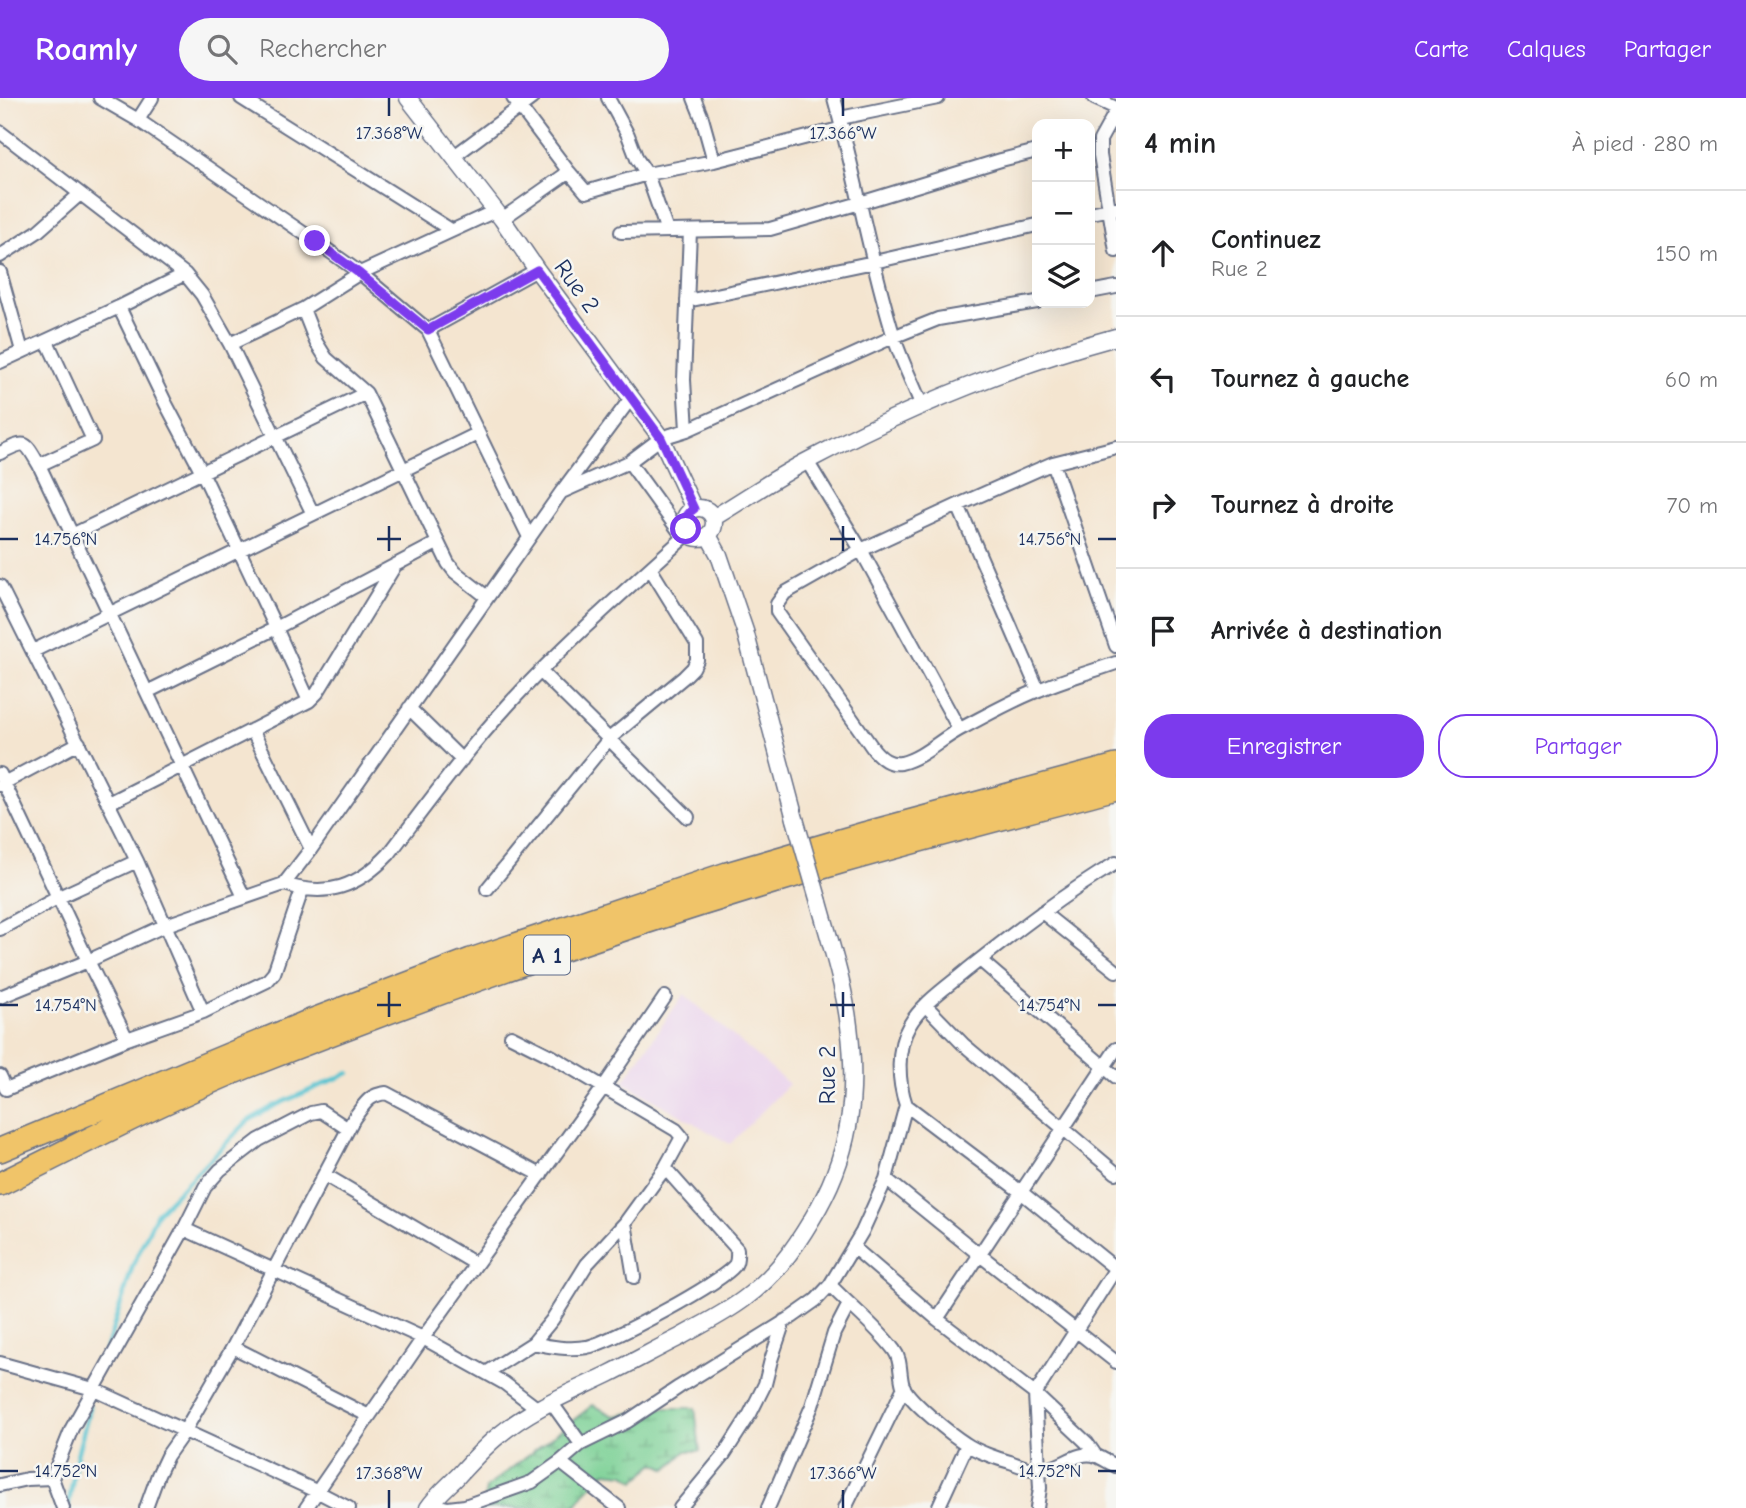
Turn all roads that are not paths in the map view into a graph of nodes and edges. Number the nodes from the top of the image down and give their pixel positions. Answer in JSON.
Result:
{"nodes":[{"id":1,"x":100,"y":98,"type":"edge"},
{"id":2,"x":152,"y":98,"type":"edge"},
{"id":3,"x":241,"y":98,"type":"edge"},
{"id":4,"x":408,"y":98,"type":"edge"},
{"id":5,"x":532,"y":98,"type":"edge"},
{"id":6,"x":608,"y":98,"type":"edge"},
{"id":7,"x":694,"y":98,"type":"edge"},
{"id":8,"x":834,"y":98,"type":"edge"},
{"id":9,"x":938,"y":98,"type":"edge"},
{"id":10,"x":1094,"y":98,"type":"edge"},
{"id":11,"x":517,"y":103,"type":"edge"},
{"id":12,"x":1116,"y":110,"type":"edge"},
{"id":13,"x":138,"y":120,"type":"junction"},
{"id":14,"x":841,"y":123,"type":"junction"},
{"id":15,"x":0,"y":132,"type":"edge"},
{"id":16,"x":1095,"y":141,"type":"edge"},
{"id":17,"x":1032,"y":151,"type":"edge"},
{"id":18,"x":453,"y":158,"type":"junction"},
{"id":19,"x":714,"y":161,"type":"junction"},
{"id":20,"x":569,"y":172,"type":"junction"},
{"id":21,"x":648,"y":174,"type":"junction"},
{"id":22,"x":80,"y":194,"type":"junction"},
{"id":23,"x":860,"y":203,"type":"junction"},
{"id":24,"x":1112,"y":208,"type":"edge"},
{"id":25,"x":498,"y":215,"type":"junction"},
{"id":26,"x":1032,"y":226,"type":"edge"},
{"id":27,"x":451,"y":230,"type":"junction"},
{"id":28,"x":667,"y":231,"type":"junction"},
{"id":29,"x":690,"y":231,"type":"junction"},
{"id":30,"x":621,"y":232,"type":"dead end"},
{"id":31,"x":1116,"y":251,"type":"edge"},
{"id":32,"x":0,"y":256,"type":"edge"},
{"id":33,"x":874,"y":262,"type":"junction"},
{"id":34,"x":537,"y":270,"type":"junction"},
{"id":35,"x":0,"y":272,"type":"edge"},
{"id":36,"x":185,"y":274,"type":"junction"},
{"id":37,"x":360,"y":274,"type":"junction"},
{"id":38,"x":1116,"y":287,"type":"edge"},
{"id":39,"x":1095,"y":291,"type":"edge"},
{"id":40,"x":687,"y":301,"type":"junction"},
{"id":41,"x":1032,"y":303,"type":"edge"},
{"id":42,"x":119,"y":307,"type":"junction"},
{"id":43,"x":303,"y":309,"type":"junction"},
{"id":44,"x":428,"y":330,"type":"junction"},
{"id":45,"x":893,"y":337,"type":"junction"},
{"id":46,"x":1116,"y":337,"type":"edge"},
{"id":47,"x":47,"y":341,"type":"junction"},
{"id":48,"x":230,"y":344,"type":"junction"},
{"id":49,"x":22,"y":351,"type":"junction"},
{"id":50,"x":0,"y":362,"type":"edge"},
{"id":51,"x":366,"y":393,"type":"junction"},
{"id":52,"x":631,"y":398,"type":"junction"},
{"id":53,"x":921,"y":404,"type":"junction"},
{"id":54,"x":687,"y":430,"type":"junction"},
{"id":55,"x":477,"y":434,"type":"junction"},
{"id":56,"x":275,"y":437,"type":"junction"},
{"id":57,"x":661,"y":438,"type":"junction"},
{"id":58,"x":1116,"y":447,"type":"edge"},
{"id":59,"x":0,"y":453,"type":"edge"},
{"id":60,"x":807,"y":461,"type":"junction"},
{"id":61,"x":629,"y":463,"type":"junction"},
{"id":62,"x":1053,"y":463,"type":"junction"},
{"id":63,"x":39,"y":466,"type":"junction"},
{"id":64,"x":402,"y":470,"type":"junction"},
{"id":65,"x":202,"y":472,"type":"junction"},
{"id":66,"x":562,"y":491,"type":"junction"},
{"id":67,"x":958,"y":505,"type":"junction"},
{"id":68,"x":694,"y":509,"type":"junction"},
{"id":69,"x":313,"y":514,"type":"junction"},
{"id":70,"x":713,"y":518,"type":"junction"},
{"id":71,"x":72,"y":535,"type":"junction"},
{"id":72,"x":686,"y":535,"type":"junction"},
{"id":73,"x":708,"y":535,"type":"junction"},
{"id":74,"x":529,"y":537,"type":"junction"},
{"id":75,"x":437,"y":543,"type":"junction"},
{"id":76,"x":239,"y":550,"type":"junction"},
{"id":77,"x":861,"y":550,"type":"junction"},
{"id":78,"x":394,"y":567,"type":"junction"},
{"id":79,"x":650,"y":568,"type":"junction"},
{"id":80,"x":0,"y":586,"type":"edge"},
{"id":81,"x":487,"y":597,"type":"junction"},
{"id":82,"x":109,"y":613,"type":"junction"},
{"id":83,"x":276,"y":628,"type":"junction"},
{"id":84,"x":1116,"y":646,"type":"edge"},
{"id":85,"x":33,"y":651,"type":"junction"},
{"id":86,"x":1116,"y":663,"type":"edge"},
{"id":87,"x":540,"y":671,"type":"junction"},
{"id":88,"x":1038,"y":690,"type":"junction"},
{"id":89,"x":147,"y":691,"type":"junction"},
{"id":90,"x":309,"y":701,"type":"junction"},
{"id":91,"x":409,"y":708,"type":"junction"},
{"id":92,"x":959,"y":729,"type":"junction"},
{"id":93,"x":252,"y":730,"type":"junction"},
{"id":94,"x":609,"y":739,"type":"junction"},
{"id":95,"x":79,"y":743,"type":"junction"},
{"id":96,"x":461,"y":760,"type":"junction"},
{"id":97,"x":182,"y":766,"type":"junction"},
{"id":98,"x":1116,"y":766,"type":"edge"},
{"id":99,"x":1,"y":781,"type":"edge"},
{"id":100,"x":1116,"y":788,"type":"edge"},
{"id":101,"x":109,"y":803,"type":"junction"},
{"id":102,"x":688,"y":817,"type":"dead end"},
{"id":103,"x":311,"y":849,"type":"junction"},
{"id":104,"x":137,"y":861,"type":"junction"},
{"id":105,"x":1116,"y":863,"type":"edge"},
{"id":106,"x":1109,"y":872,"type":"edge"},
{"id":107,"x":284,"y":884,"type":"junction"},
{"id":108,"x":487,"y":889,"type":"dead end"},
{"id":109,"x":302,"y":890,"type":"junction"},
{"id":110,"x":59,"y":897,"type":"junction"},
{"id":111,"x":244,"y":897,"type":"junction"},
{"id":112,"x":1042,"y":912,"type":"junction"},
{"id":113,"x":166,"y":925,"type":"junction"},
{"id":114,"x":0,"y":929,"type":"edge"},
{"id":115,"x":980,"y":960,"type":"junction"},
{"id":116,"x":88,"y":961,"type":"junction"},
{"id":117,"x":1116,"y":971,"type":"edge"},
{"id":118,"x":0,"y":997,"type":"edge"},
{"id":119,"x":664,"y":997,"type":"dead end"},
{"id":120,"x":926,"y":1006,"type":"junction"},
{"id":121,"x":203,"y":1012,"type":"junction"},
{"id":122,"x":510,"y":1036,"type":"dead end"},
{"id":123,"x":127,"y":1039,"type":"junction"},
{"id":124,"x":1116,"y":1049,"type":"edge"},
{"id":125,"x":1104,"y":1067,"type":"junction"},
{"id":126,"x":0,"y":1076,"type":"edge"},
{"id":127,"x":1116,"y":1077,"type":"edge"},
{"id":128,"x":603,"y":1088,"type":"junction"},
{"id":129,"x":906,"y":1105,"type":"junction"},
{"id":130,"x":1064,"y":1128,"type":"junction"},
{"id":131,"x":348,"y":1129,"type":"junction"},
{"id":132,"x":0,"y":1150,"type":"edge"},
{"id":133,"x":665,"y":1168,"type":"junction"},
{"id":134,"x":1116,"y":1173,"type":"edge"},
{"id":135,"x":325,"y":1175,"type":"junction"},
{"id":136,"x":541,"y":1175,"type":"junction"},
{"id":137,"x":886,"y":1178,"type":"junction"},
{"id":138,"x":0,"y":1184,"type":"edge"},
{"id":139,"x":1021,"y":1192,"type":"junction"},
{"id":140,"x":625,"y":1223,"type":"junction"},
{"id":141,"x":184,"y":1229,"type":"junction"},
{"id":142,"x":853,"y":1247,"type":"junction"},
{"id":143,"x":980,"y":1255,"type":"junction"},
{"id":144,"x":476,"y":1264,"type":"junction"},
{"id":145,"x":1116,"y":1268,"type":"edge"},
{"id":146,"x":274,"y":1270,"type":"junction"},
{"id":147,"x":634,"y":1277,"type":"dead end"},
{"id":148,"x":830,"y":1285,"type":"junction"},
{"id":149,"x":849,"y":1304,"type":"junction"},
{"id":150,"x":937,"y":1319,"type":"junction"},
{"id":151,"x":784,"y":1321,"type":"junction"},
{"id":152,"x":1075,"y":1329,"type":"junction"},
{"id":153,"x":423,"y":1338,"type":"junction"},
{"id":154,"x":533,"y":1343,"type":"junction"},
{"id":155,"x":233,"y":1348,"type":"junction"},
{"id":156,"x":1116,"y":1362,"type":"edge"},
{"id":157,"x":0,"y":1363,"type":"edge"},
{"id":158,"x":486,"y":1373,"type":"junction"},
{"id":159,"x":904,"y":1387,"type":"junction"},
{"id":160,"x":93,"y":1389,"type":"junction"},
{"id":161,"x":1035,"y":1394,"type":"junction"},
{"id":162,"x":545,"y":1405,"type":"junction"},
{"id":163,"x":369,"y":1416,"type":"junction"},
{"id":164,"x":184,"y":1432,"type":"junction"},
{"id":165,"x":581,"y":1444,"type":"junction"},
{"id":166,"x":967,"y":1445,"type":"junction"},
{"id":167,"x":1096,"y":1456,"type":"junction"},
{"id":168,"x":560,"y":1462,"type":"junction"},
{"id":169,"x":1116,"y":1466,"type":"edge"},
{"id":170,"x":1039,"y":1471,"type":"junction"},
{"id":171,"x":52,"y":1478,"type":"junction"},
{"id":172,"x":0,"y":1485,"type":"edge"},
{"id":173,"x":318,"y":1492,"type":"junction"},
{"id":174,"x":430,"y":1506,"type":"edge"},
{"id":175,"x":62,"y":1508,"type":"edge"},
{"id":176,"x":146,"y":1508,"type":"edge"},
{"id":177,"x":306,"y":1508,"type":"edge"},
{"id":178,"x":349,"y":1508,"type":"edge"},
{"id":179,"x":619,"y":1508,"type":"edge"},
{"id":180,"x":680,"y":1508,"type":"edge"},
{"id":181,"x":768,"y":1508,"type":"edge"},
{"id":182,"x":845,"y":1508,"type":"edge"},
{"id":183,"x":938,"y":1508,"type":"edge"},
{"id":184,"x":1037,"y":1508,"type":"edge"}],
"edges":[{"from":1,"to":13,"type":"street"},
{"from":2,"to":13,"type":"street"},
{"from":3,"to":27,"type":"street"},
{"from":4,"to":18,"type":"street","name":"Rue 2"},
{"from":5,"to":11,"type":"street"},
{"from":6,"to":21,"type":"street"},
{"from":7,"to":19,"type":"street"},
{"from":8,"to":14,"type":"street"},
{"from":9,"to":14,"type":"street"},
{"from":10,"to":12,"type":"street"},
{"from":11,"to":18,"type":"street"},
{"from":11,"to":20,"type":"street"},
{"from":12,"to":16,"type":"street"},
{"from":13,"to":37,"type":"street"},
{"from":14,"to":19,"type":"street"},
{"from":14,"to":23,"type":"street"},
{"from":15,"to":22,"type":"street"},
{"from":16,"to":24,"type":"street"},
{"from":17,"to":23,"type":"street"},
{"from":18,"to":25,"type":"street","name":"Rue 2"},
{"from":19,"to":21,"type":"street"},
{"from":20,"to":21,"type":"street"},
{"from":20,"to":25,"type":"street"},
{"from":21,"to":28,"type":"street"},
{"from":22,"to":32,"type":"street"},
{"from":22,"to":36,"type":"street"},
{"from":23,"to":29,"type":"street"},
{"from":23,"to":33,"type":"street"},
{"from":24,"to":31,"type":"street"},
{"from":25,"to":27,"type":"street"},
{"from":25,"to":34,"type":"street","name":"Rue 2"},
{"from":26,"to":33,"type":"street"},
{"from":27,"to":37,"type":"street"},
{"from":28,"to":29,"type":"street"},
{"from":28,"to":30,"type":"street"},
{"from":29,"to":40,"type":"street"},
{"from":33,"to":40,"type":"street"},
{"from":33,"to":45,"type":"street"},
{"from":34,"to":44,"type":"street"},
{"from":34,"to":52,"type":"street","name":"Rue 2"},
{"from":35,"to":49,"type":"street"},
{"from":36,"to":42,"type":"street"},
{"from":36,"to":48,"type":"street"},
{"from":37,"to":43,"type":"street"},
{"from":37,"to":44,"type":"street"},
{"from":38,"to":39,"type":"street"},
{"from":40,"to":54,"type":"street"},
{"from":41,"to":45,"type":"street"},
{"from":42,"to":47,"type":"street"},
{"from":42,"to":65,"type":"street"},
{"from":43,"to":48,"type":"street"},
{"from":43,"to":51,"type":"street"},
{"from":44,"to":55,"type":"street"},
{"from":45,"to":53,"type":"street"},
{"from":45,"to":54,"type":"street"},
{"from":46,"to":53,"type":"street"},
{"from":47,"to":49,"type":"street"},
{"from":47,"to":63,"type":"street"},
{"from":48,"to":56,"type":"street"},
{"from":49,"to":50,"type":"street"},
{"from":51,"to":56,"type":"street"},
{"from":51,"to":64,"type":"street"},
{"from":52,"to":57,"type":"street","name":"Rue 2"},
{"from":52,"to":66,"type":"street"},
{"from":53,"to":60,"type":"street"},
{"from":54,"to":57,"type":"street"},
{"from":55,"to":64,"type":"street"},
{"from":55,"to":74,"type":"street"},
{"from":56,"to":65,"type":"street"},
{"from":56,"to":69,"type":"street"},
{"from":57,"to":61,"type":"street"},
{"from":57,"to":68,"type":"street","name":"Rue 2"},
{"from":58,"to":62,"type":"street"},
{"from":59,"to":63,"type":"street"},
{"from":60,"to":70,"type":"street"},
{"from":60,"to":77,"type":"street"},
{"from":61,"to":66,"type":"street"},
{"from":61,"to":72,"type":"street"},
{"from":62,"to":67,"type":"street"},
{"from":62,"to":84,"type":"street"},
{"from":63,"to":71,"type":"street"},
{"from":64,"to":69,"type":"street"},
{"from":64,"to":75,"type":"street"},
{"from":65,"to":71,"type":"street"},
{"from":65,"to":76,"type":"street"},
{"from":66,"to":74,"type":"street"},
{"from":67,"to":77,"type":"street"},
{"from":67,"to":88,"type":"street"},
{"from":68,"to":70,"type":"street"},
{"from":68,"to":72,"type":"street"},
{"from":69,"to":76,"type":"street"},
{"from":70,"to":73,"type":"street"},
{"from":71,"to":82,"type":"street"},
{"from":72,"to":73,"type":"street"},
{"from":72,"to":79,"type":"street"},
{"from":73,"to":162,"type":"street","name":"Rue 2","bridge":true},
{"from":74,"to":81,"type":"street"},
{"from":75,"to":78,"type":"street"},
{"from":75,"to":81,"type":"street"},
{"from":76,"to":82,"type":"street"},
{"from":76,"to":83,"type":"street"},
{"from":77,"to":92,"type":"street"},
{"from":77,"to":92,"type":"street"},
{"from":78,"to":83,"type":"street"},
{"from":78,"to":90,"type":"street"},
{"from":79,"to":87,"type":"street"},
{"from":79,"to":94,"type":"street"},
{"from":80,"to":85,"type":"street"},
{"from":81,"to":91,"type":"street"},
{"from":82,"to":85,"type":"street"},
{"from":82,"to":89,"type":"street"},
{"from":83,"to":89,"type":"street"},
{"from":83,"to":90,"type":"street"},
{"from":85,"to":95,"type":"street"},
{"from":86,"to":88,"type":"street"},
{"from":87,"to":94,"type":"street"},
{"from":87,"to":96,"type":"street"},
{"from":88,"to":92,"type":"street"},
{"from":89,"to":97,"type":"street"},
{"from":90,"to":93,"type":"street"},
{"from":91,"to":96,"type":"street"},
{"from":91,"to":103,"type":"street"},
{"from":93,"to":97,"type":"street"},
{"from":93,"to":103,"type":"street"},
{"from":94,"to":102,"type":"street"},
{"from":94,"to":108,"type":"street"},
{"from":95,"to":99,"type":"street"},
{"from":95,"to":101,"type":"street"},
{"from":96,"to":109,"type":"street"},
{"from":97,"to":101,"type":"street"},
{"from":97,"to":111,"type":"street"},
{"from":98,"to":132,"type":"highway","number":"A 1"},
{"from":99,"to":110,"type":"street"},
{"from":100,"to":138,"type":"highway","number":"A 1"},
{"from":101,"to":104,"type":"street"},
{"from":103,"to":107,"type":"street"},
{"from":104,"to":110,"type":"street"},
{"from":104,"to":113,"type":"street"},
{"from":105,"to":106,"type":"street"},
{"from":106,"to":112,"type":"street"},
{"from":107,"to":109,"type":"street"},
{"from":107,"to":111,"type":"street"},
{"from":109,"to":121,"type":"street"},
{"from":110,"to":114,"type":"street"},
{"from":110,"to":116,"type":"street"},
{"from":111,"to":113,"type":"street"},
{"from":112,"to":115,"type":"street"},
{"from":112,"to":117,"type":"street"},
{"from":113,"to":116,"type":"street"},
{"from":113,"to":121,"type":"street"},
{"from":115,"to":120,"type":"street"},
{"from":115,"to":125,"type":"street"},
{"from":116,"to":118,"type":"street"},
{"from":116,"to":123,"type":"street"},
{"from":119,"to":128,"type":"street"},
{"from":120,"to":129,"type":"street"},
{"from":120,"to":130,"type":"street"},
{"from":121,"to":123,"type":"street"},
{"from":122,"to":128,"type":"street"},
{"from":123,"to":126,"type":"street"},
{"from":124,"to":125,"type":"street"},
{"from":125,"to":127,"type":"street"},
{"from":125,"to":130,"type":"street"},
{"from":128,"to":133,"type":"street"},
{"from":128,"to":136,"type":"street"},
{"from":129,"to":137,"type":"street"},
{"from":129,"to":139,"type":"street"},
{"from":130,"to":134,"type":"street"},
{"from":130,"to":139,"type":"street"},
{"from":131,"to":135,"type":"street"},
{"from":131,"to":136,"type":"street"},
{"from":131,"to":141,"type":"street"},
{"from":133,"to":140,"type":"street"},
{"from":133,"to":154,"type":"street"},
{"from":135,"to":144,"type":"street"},
{"from":135,"to":146,"type":"street"},
{"from":136,"to":144,"type":"street"},
{"from":137,"to":142,"type":"street"},
{"from":137,"to":143,"type":"street"},
{"from":139,"to":143,"type":"street"},
{"from":139,"to":145,"type":"street"},
{"from":140,"to":147,"type":"street"},
{"from":140,"to":154,"type":"street"},
{"from":141,"to":146,"type":"street"},
{"from":141,"to":160,"type":"street"},
{"from":142,"to":148,"type":"street"},
{"from":142,"to":150,"type":"street"},
{"from":143,"to":150,"type":"street"},
{"from":143,"to":152,"type":"street"},
{"from":144,"to":153,"type":"street"},
{"from":145,"to":152,"type":"street"},
{"from":146,"to":153,"type":"street"},
{"from":146,"to":155,"type":"street"},
{"from":148,"to":149,"type":"street"},
{"from":148,"to":151,"type":"street"},
{"from":149,"to":159,"type":"street"},
{"from":149,"to":181,"type":"street"},
{"from":150,"to":161,"type":"street"},
{"from":151,"to":165,"type":"street"},
{"from":151,"to":180,"type":"street"},
{"from":152,"to":156,"type":"street"},
{"from":152,"to":161,"type":"street"},
{"from":153,"to":158,"type":"street"},
{"from":153,"to":163,"type":"street"},
{"from":154,"to":158,"type":"street"},
{"from":155,"to":163,"type":"street"},
{"from":155,"to":164,"type":"street"},
{"from":157,"to":160,"type":"street"},
{"from":158,"to":162,"type":"street"},
{"from":159,"to":166,"type":"street"},
{"from":159,"to":182,"type":"street"},
{"from":160,"to":164,"type":"street"},
{"from":160,"to":171,"type":"street"},
{"from":161,"to":167,"type":"street"},
{"from":161,"to":170,"type":"street"},
{"from":162,"to":165,"type":"street"},
{"from":162,"to":174,"type":"street","name":"Rue 2"},
{"from":163,"to":173,"type":"street"},
{"from":164,"to":173,"type":"street"},
{"from":164,"to":176,"type":"street"},
{"from":165,"to":168,"type":"street"},
{"from":166,"to":170,"type":"street"},
{"from":166,"to":183,"type":"street"},
{"from":167,"to":169,"type":"street"},
{"from":167,"to":170,"type":"street"},
{"from":168,"to":174,"type":"street"},
{"from":168,"to":179,"type":"street"},
{"from":170,"to":184,"type":"street"},
{"from":171,"to":172,"type":"street"},
{"from":171,"to":175,"type":"street"},
{"from":173,"to":177,"type":"street"},
{"from":173,"to":178,"type":"street"}]}
